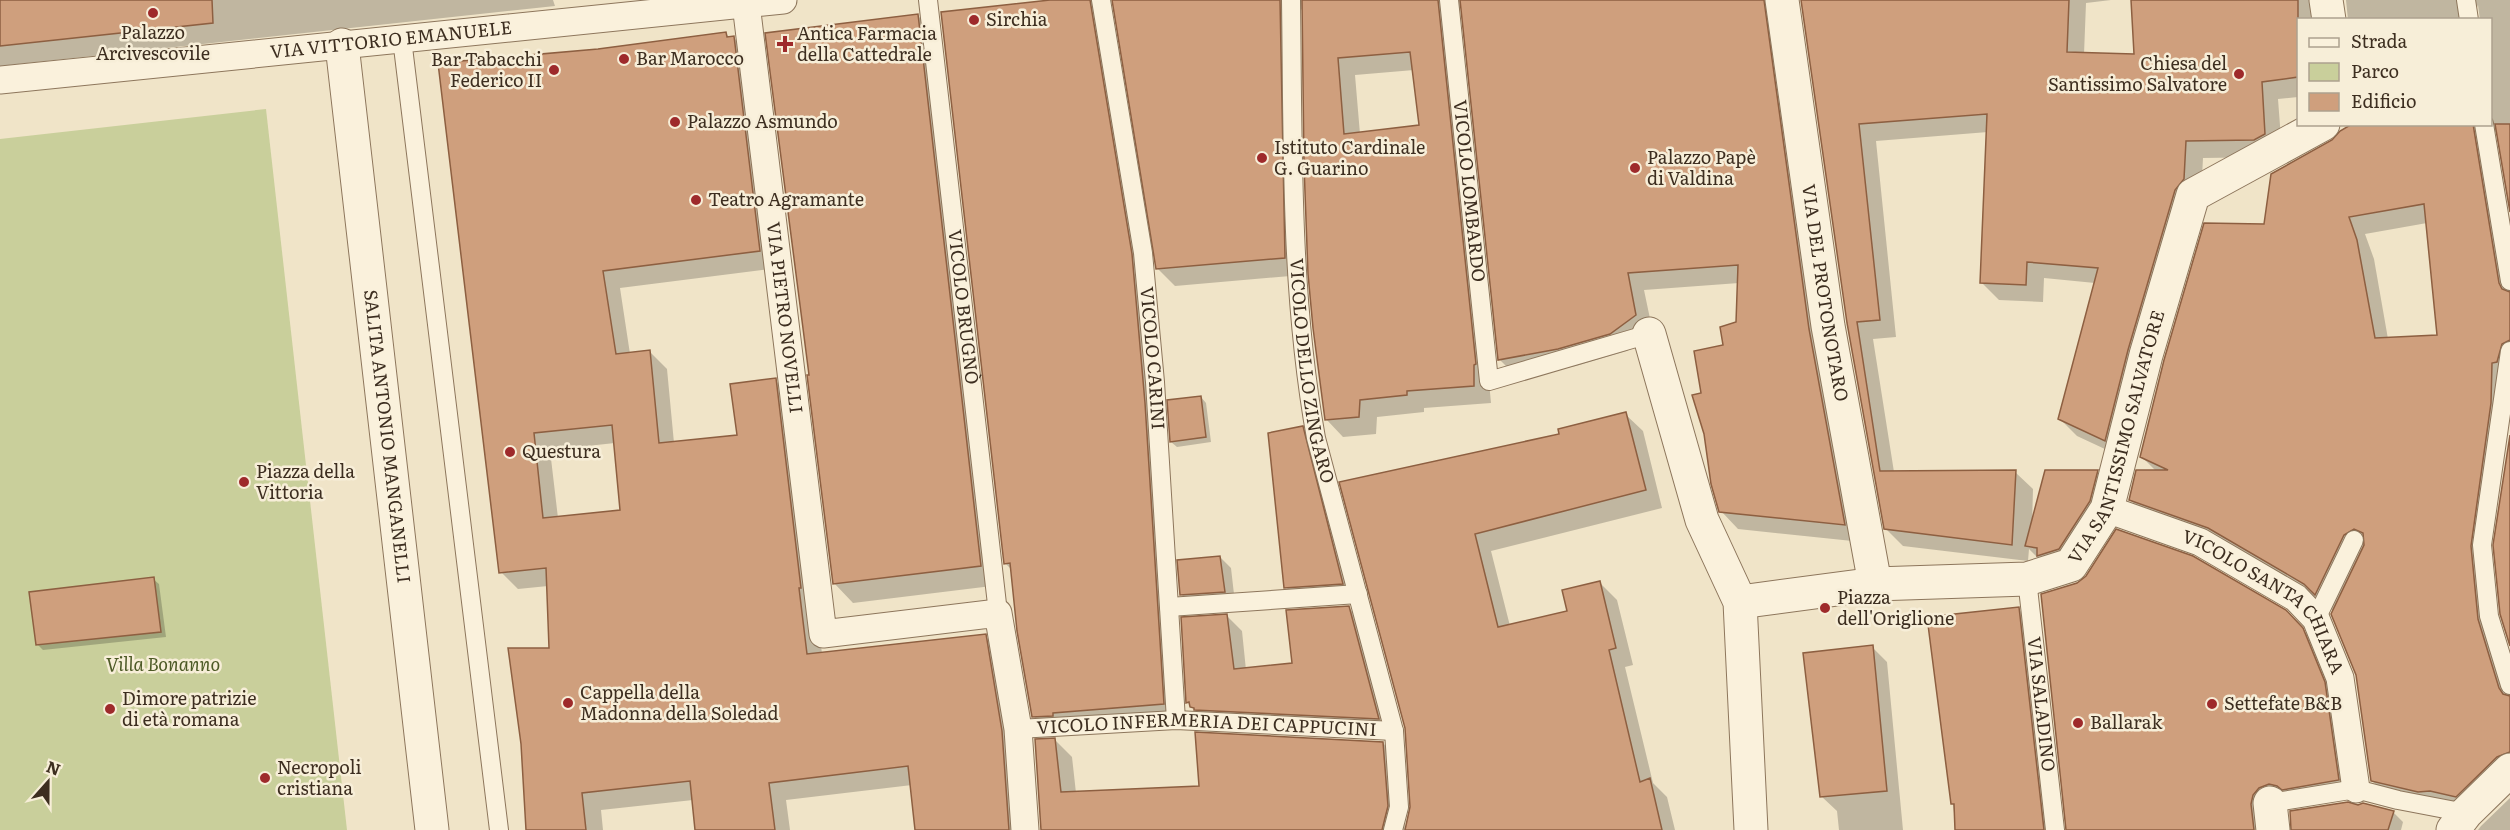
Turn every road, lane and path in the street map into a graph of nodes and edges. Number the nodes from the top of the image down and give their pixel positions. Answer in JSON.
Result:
{"nodes":[{"id":1,"x":783,"y":0,"type":"edge"},
{"id":2,"x":928,"y":0,"type":"edge"},
{"id":3,"x":1101,"y":0,"type":"edge"},
{"id":4,"x":1291,"y":0,"type":"edge"},
{"id":5,"x":1449,"y":0,"type":"edge"},
{"id":6,"x":1782,"y":0,"type":"edge"},
{"id":7,"x":2326,"y":0,"type":"edge"},
{"id":8,"x":2466,"y":0,"type":"edge"},
{"id":9,"x":746,"y":4,"type":"junction"},
{"id":10,"x":573,"y":11,"type":"edge"},
{"id":11,"x":2329,"y":18,"type":"edge"},
{"id":12,"x":2469,"y":18,"type":"edge"},
{"id":13,"x":402,"y":39,"type":"junction"},
{"id":14,"x":342,"y":45,"type":"junction"},
{"id":15,"x":0,"y":80,"type":"edge"},
{"id":16,"x":2319,"y":126,"type":"edge"},
{"id":17,"x":2484,"y":126,"type":"edge"},
{"id":18,"x":2510,"y":281,"type":"edge"},
{"id":19,"x":1648,"y":334,"type":"joint"},
{"id":20,"x":2510,"y":351,"type":"edge"},
{"id":21,"x":2108,"y":509,"type":"junction"},
{"id":22,"x":2354,"y":540,"type":"dead end"},
{"id":23,"x":2027,"y":579,"type":"junction"},
{"id":24,"x":1875,"y":584,"type":"junction"},
{"id":25,"x":1358,"y":594,"type":"junction"},
{"id":26,"x":1740,"y":602,"type":"junction"},
{"id":27,"x":1169,"y":608,"type":"junction"},
{"id":28,"x":998,"y":613,"type":"junction"},
{"id":29,"x":2316,"y":619,"type":"junction"},
{"id":30,"x":2510,"y":685,"type":"edge"},
{"id":31,"x":1176,"y":720,"type":"junction"},
{"id":32,"x":1018,"y":729,"type":"junction"},
{"id":33,"x":1394,"y":731,"type":"junction"},
{"id":34,"x":2510,"y":770,"type":"edge"},
{"id":35,"x":2355,"y":789,"type":"junction"},
{"id":36,"x":2272,"y":816,"type":"edge"},
{"id":37,"x":2460,"y":822,"type":"edge"},
{"id":38,"x":432,"y":830,"type":"edge"},
{"id":39,"x":499,"y":830,"type":"edge"},
{"id":40,"x":1025,"y":830,"type":"edge"},
{"id":41,"x":1393,"y":830,"type":"edge"},
{"id":42,"x":1751,"y":830,"type":"edge"},
{"id":43,"x":2055,"y":830,"type":"edge"}],
"edges":[{"from":1,"to":9,"type":"street","name":"VIA VITTORIO EMANUELE"},
{"from":2,"to":28,"type":"lane","name":"VICOLO BRUGNÒ"},
{"from":3,"to":27,"type":"lane","name":"VICOLO CARINI"},
{"from":4,"to":25,"type":"lane","name":"VICOLO DELLO ZINGARO"},
{"from":5,"to":19,"type":"lane","name":"VICOLO LOMBARDO"},
{"from":6,"to":24,"type":"street","name":"VIA DEL PROTONOTARO"},
{"from":7,"to":11,"type":"street"},
{"from":8,"to":12,"type":"lane"},
{"from":9,"to":10,"type":"street","name":"VIA VITTORIO EMANUELE"},
{"from":9,"to":28,"type":"street","name":"VIA PIETRO NOVELLI"},
{"from":10,"to":13,"type":"street","name":"VIA VITTORIO EMANUELE"},
{"from":13,"to":14,"type":"street","name":"VIA VITTORIO EMANUELE"},
{"from":13,"to":39,"type":"lane"},
{"from":14,"to":15,"type":"street","name":"VIA VITTORIO EMANUELE"},
{"from":14,"to":38,"type":"street","name":"SALITA ANTONIO MANGANELLI"},
{"from":16,"to":21,"type":"street","name":"VIA SANTISSIMO SALVATORE"},
{"from":17,"to":18,"type":"lane"},
{"from":19,"to":26,"type":"street"},
{"from":20,"to":30,"type":"lane"},
{"from":21,"to":23,"type":"street","name":"VIA SANTISSIMO SALVATORE"},
{"from":21,"to":29,"type":"street","name":"VICOLO SANTA CHIARA"},
{"from":22,"to":29,"type":"lane"},
{"from":23,"to":24,"type":"street","name":"VIA SANTISSIMO SALVATORE"},
{"from":23,"to":43,"type":"lane","name":"VIA SALADINO"},
{"from":24,"to":26,"type":"street","name":"VIA SANTISSIMO SALVATORE"},
{"from":25,"to":27,"type":"lane"},
{"from":25,"to":33,"type":"lane","name":"VICOLO DELLO ZINGARO"},
{"from":26,"to":42,"type":"street"},
{"from":27,"to":31,"type":"lane","name":"VICOLO CARINI"},
{"from":28,"to":32,"type":"street"},
{"from":29,"to":35,"type":"street","name":"VICOLO SANTA CHIARA"},
{"from":31,"to":32,"type":"lane","name":"VICOLO INFERMERIA DEI CAPPUCINI"},
{"from":31,"to":33,"type":"lane","name":"VICOLO INFERMERIA DEI CAPPUCINI"},
{"from":32,"to":40,"type":"street"},
{"from":33,"to":41,"type":"lane","name":"VICOLO DELLO ZINGARO"},
{"from":34,"to":37,"type":"street"},
{"from":35,"to":36,"type":"lane"},
{"from":35,"to":37,"type":"lane"}]}
